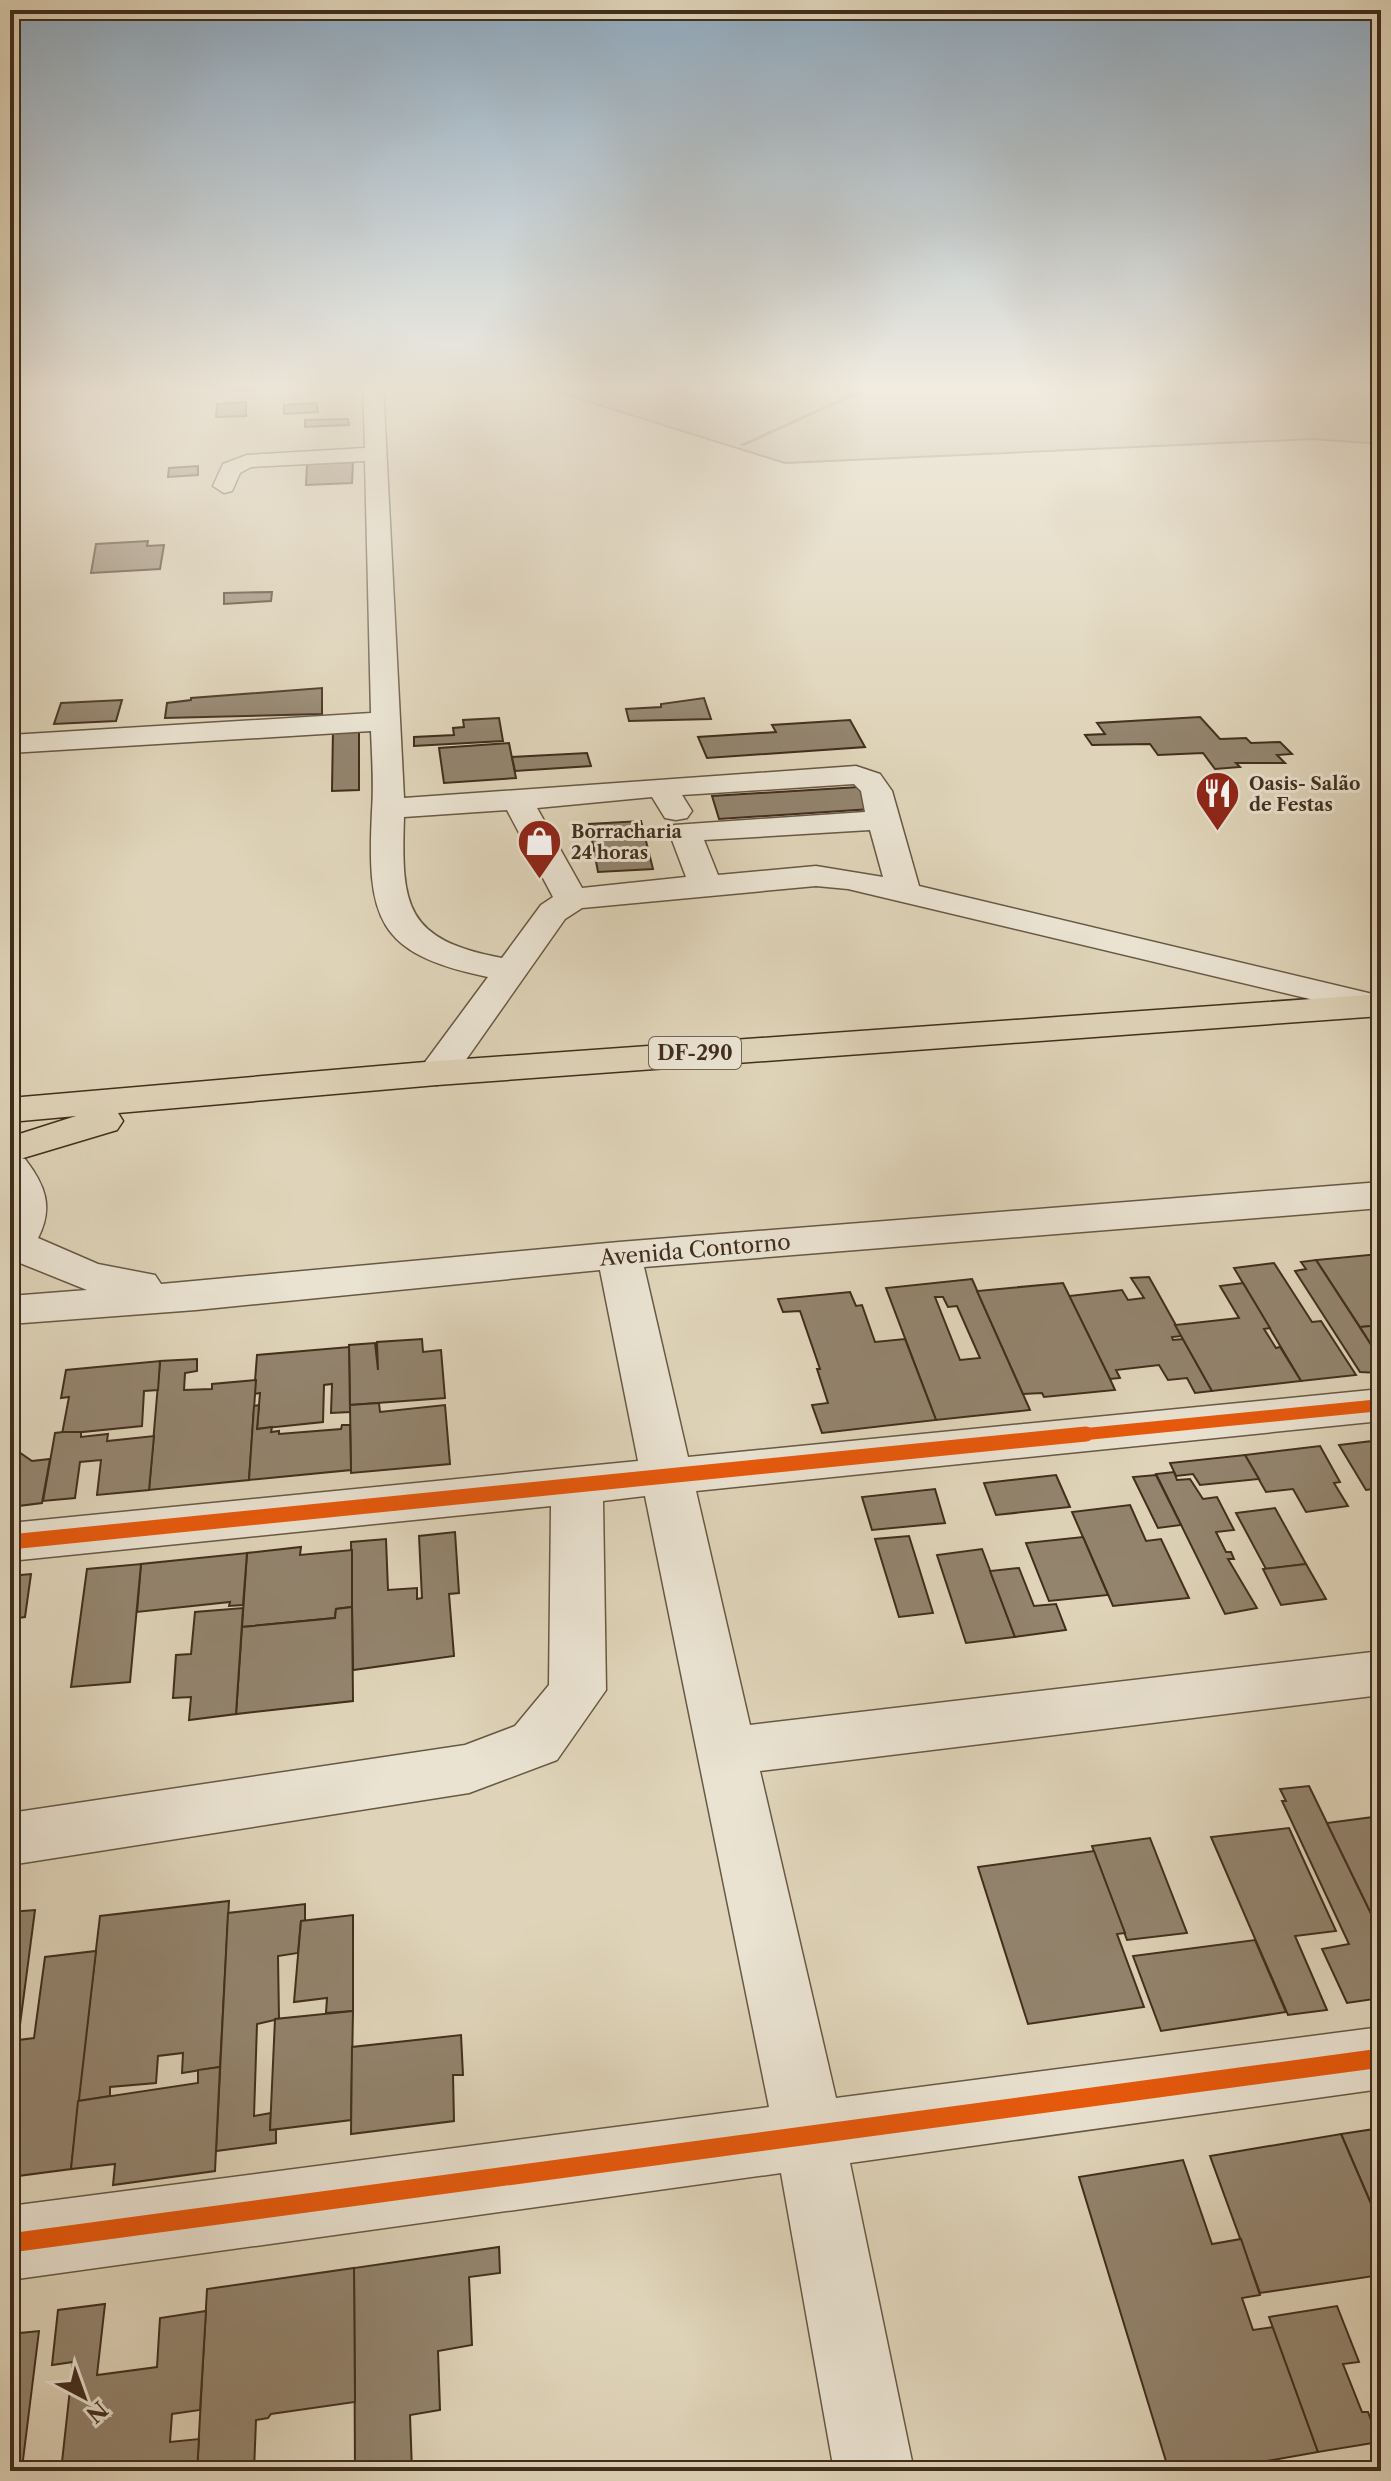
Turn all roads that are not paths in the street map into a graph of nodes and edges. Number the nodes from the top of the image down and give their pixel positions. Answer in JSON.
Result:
{"nodes":[{"id":1,"x":378,"y":501,"type":"edge"},
{"id":2,"x":386,"y":721,"type":"junction"},
{"id":3,"x":10,"y":744,"type":"edge"},
{"id":4,"x":661,"y":787,"type":"junction"},
{"id":5,"x":517,"y":800,"type":"junction"},
{"id":6,"x":389,"y":808,"type":"junction"},
{"id":7,"x":883,"y":820,"type":"junction"},
{"id":8,"x":685,"y":832,"type":"junction"},
{"id":9,"x":705,"y":884,"type":"junction"},
{"id":10,"x":903,"y":890,"type":"junction"},
{"id":11,"x":572,"y":900,"type":"junction"},
{"id":12,"x":513,"y":971,"type":"junction"},
{"id":13,"x":1379,"y":1005,"type":"edge"},
{"id":14,"x":437,"y":1073,"type":"junction"},
{"id":15,"x":216,"y":1092,"type":"junction"},
{"id":16,"x":10,"y":1110,"type":"edge"},
{"id":17,"x":10,"y":1150,"type":"edge"},
{"id":18,"x":10,"y":1168,"type":"edge"},
{"id":19,"x":1381,"y":1195,"type":"edge"},
{"id":20,"x":11,"y":1245,"type":"edge"},
{"id":21,"x":619,"y":1255,"type":"junction"},
{"id":22,"x":196,"y":1296,"type":"junction"},
{"id":23,"x":10,"y":1310,"type":"edge"},
{"id":24,"x":1381,"y":1405,"type":"edge"},
{"id":25,"x":666,"y":1478,"type":"junction"},
{"id":26,"x":577,"y":1487,"type":"junction"},
{"id":27,"x":10,"y":1542,"type":"edge"},
{"id":28,"x":1381,"y":1673,"type":"edge"},
{"id":29,"x":726,"y":1752,"type":"junction"},
{"id":30,"x":10,"y":1839,"type":"edge"},
{"id":31,"x":1381,"y":2058,"type":"edge"},
{"id":32,"x":809,"y":2134,"type":"junction"},
{"id":33,"x":10,"y":2243,"type":"edge"},
{"id":34,"x":874,"y":2471,"type":"edge"}],
"edges":[{"from":1,"to":2,"type":"street"},
{"from":2,"to":3,"type":"street"},
{"from":2,"to":6,"type":"street"},
{"from":4,"to":5,"type":"street"},
{"from":4,"to":7,"type":"street"},
{"from":4,"to":8,"type":"street"},
{"from":5,"to":6,"type":"street"},
{"from":5,"to":11,"type":"street"},
{"from":6,"to":12,"type":"street"},
{"from":7,"to":8,"type":"street"},
{"from":7,"to":10,"type":"street"},
{"from":8,"to":9,"type":"street"},
{"from":9,"to":10,"type":"street"},
{"from":9,"to":11,"type":"street"},
{"from":10,"to":13,"type":"street"},
{"from":11,"to":12,"type":"street"},
{"from":12,"to":14,"type":"street"},
{"from":13,"to":14,"type":"highway","number":"DF-290"},
{"from":14,"to":15,"type":"highway","number":"DF-290"},
{"from":15,"to":16,"type":"highway","number":"DF-290"},
{"from":15,"to":17,"type":"highway"},
{"from":18,"to":20,"type":"street"},
{"from":19,"to":21,"type":"street","name":"Avenida Contorno"},
{"from":20,"to":22,"type":"street"},
{"from":21,"to":22,"type":"street","name":"Avenida Contorno"},
{"from":21,"to":25,"type":"street"},
{"from":22,"to":23,"type":"street","name":"Avenida Contorno"},
{"from":24,"to":25,"type":"street"},
{"from":25,"to":26,"type":"street"},
{"from":25,"to":29,"type":"street"},
{"from":26,"to":27,"type":"street"},
{"from":26,"to":30,"type":"street"},
{"from":28,"to":29,"type":"street"},
{"from":29,"to":32,"type":"street"},
{"from":31,"to":32,"type":"street"},
{"from":32,"to":33,"type":"street"},
{"from":32,"to":34,"type":"street"}]}
